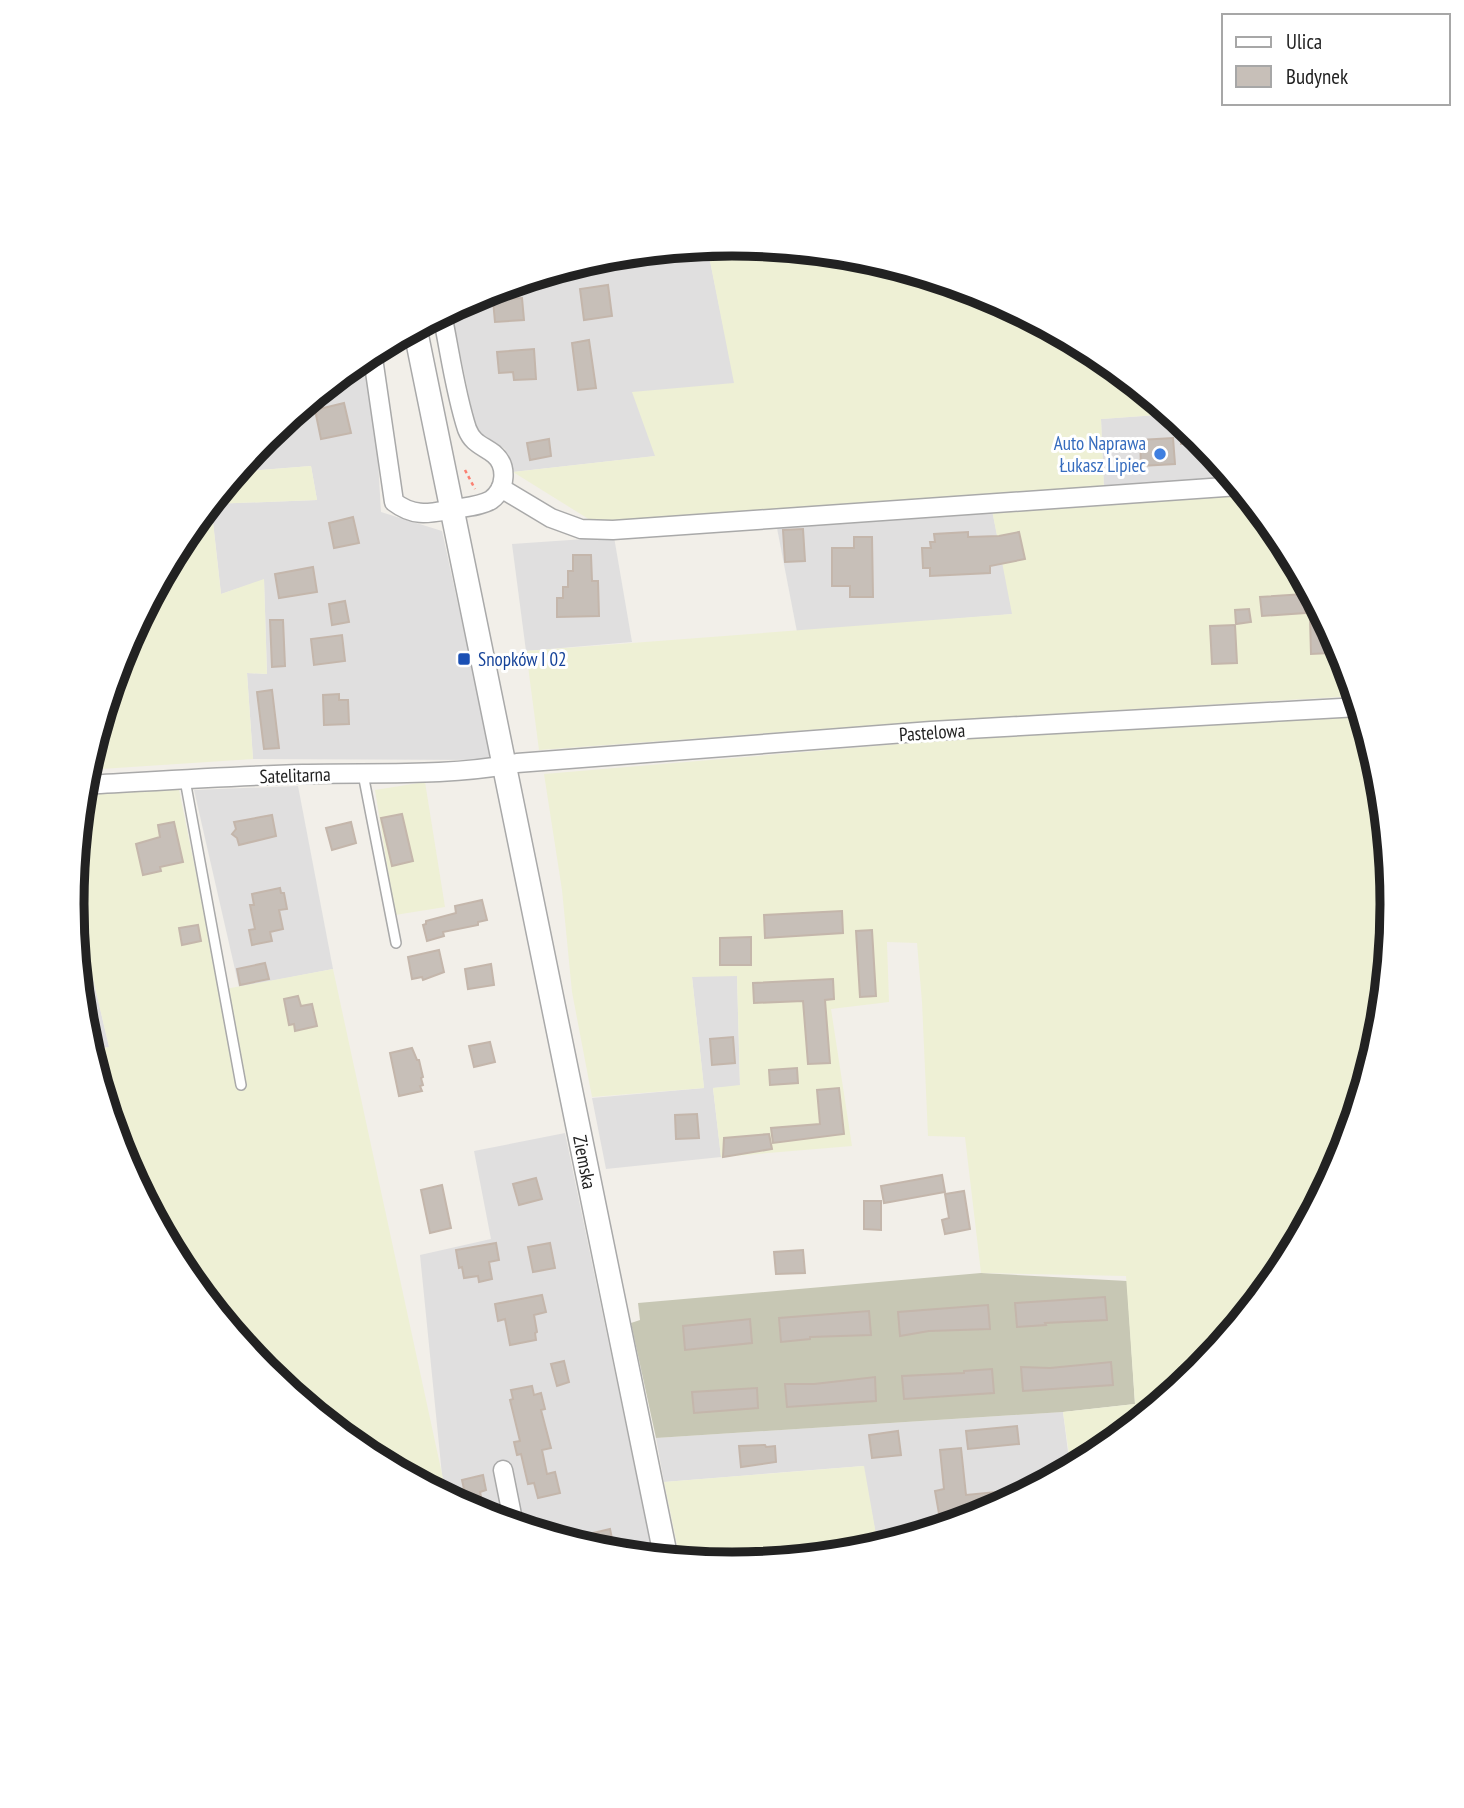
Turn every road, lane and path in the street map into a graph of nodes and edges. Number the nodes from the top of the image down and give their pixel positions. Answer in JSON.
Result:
{"nodes":[{"id":1,"x":444,"y":324,"type":"edge"},
{"id":2,"x":417,"y":338,"type":"edge"},
{"id":3,"x":374,"y":364,"type":"edge"},
{"id":4,"x":1227,"y":487,"type":"edge"},
{"id":5,"x":500,"y":488,"type":"junction"},
{"id":6,"x":453,"y":509,"type":"junction"},
{"id":7,"x":1349,"y":708,"type":"edge"},
{"id":8,"x":506,"y":765,"type":"junction"},
{"id":9,"x":363,"y":774,"type":"junction"},
{"id":10,"x":185,"y":780,"type":"junction"},
{"id":11,"x":95,"y":784,"type":"edge"},
{"id":12,"x":396,"y":943,"type":"dead end"},
{"id":13,"x":241,"y":1084,"type":"dead end"},
{"id":14,"x":503,"y":1470,"type":"dead end"},
{"id":15,"x":512,"y":1513,"type":"edge"},
{"id":16,"x":664,"y":1548,"type":"edge"}],
"edges":[{"from":1,"to":5,"type":"street"},
{"from":2,"to":6,"type":"street","name":"Ziemska"},
{"from":3,"to":6,"type":"street"},
{"from":4,"to":5,"type":"street"},
{"from":5,"to":6,"type":"street"},
{"from":6,"to":8,"type":"street","name":"Ziemska"},
{"from":7,"to":8,"type":"street","name":"Pastelowa"},
{"from":8,"to":9,"type":"street","name":"Satelitarna"},
{"from":8,"to":16,"type":"street","name":"Ziemska"},
{"from":9,"to":10,"type":"street","name":"Satelitarna"},
{"from":9,"to":12,"type":"lane"},
{"from":10,"to":11,"type":"street","name":"Satelitarna"},
{"from":10,"to":13,"type":"lane"},
{"from":14,"to":15,"type":"street"}]}
